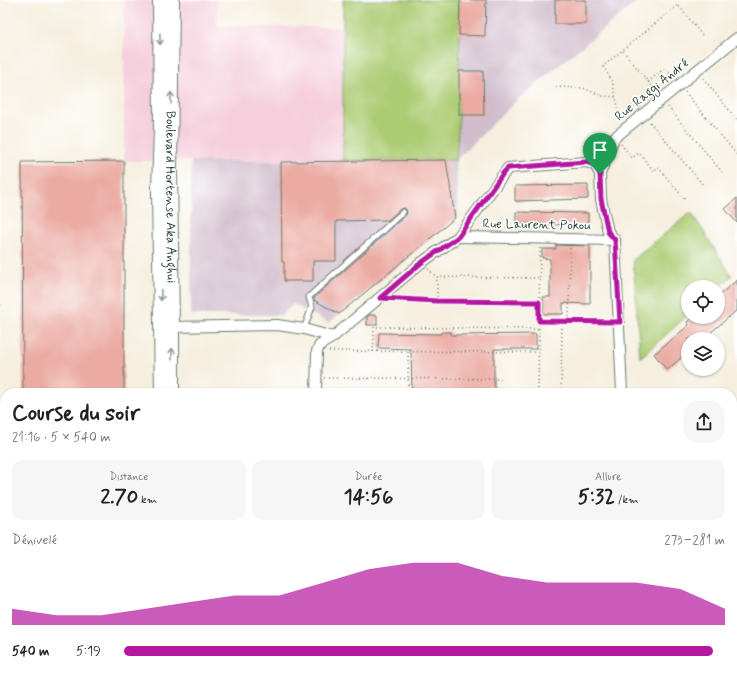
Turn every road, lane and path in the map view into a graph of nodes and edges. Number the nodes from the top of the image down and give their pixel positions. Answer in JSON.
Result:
{"nodes":[{"id":1,"x":160,"y":0,"type":"edge"},
{"id":2,"x":172,"y":0,"type":"edge"},
{"id":3,"x":702,"y":35,"type":"dead end"},
{"id":4,"x":737,"y":38,"type":"edge"},
{"id":5,"x":623,"y":51,"type":"junction"},
{"id":6,"x":699,"y":73,"type":"dead end"},
{"id":7,"x":675,"y":79,"type":"dead end"},
{"id":8,"x":648,"y":82,"type":"junction"},
{"id":9,"x":556,"y":87,"type":"dead end"},
{"id":10,"x":684,"y":91,"type":"dead end"},
{"id":11,"x":657,"y":93,"type":"dead end"},
{"id":12,"x":616,"y":97,"type":"junction"},
{"id":13,"x":666,"y":103,"type":"dead end"},
{"id":14,"x":648,"y":118,"type":"dead end"},
{"id":15,"x":737,"y":120,"type":"edge"},
{"id":16,"x":622,"y":126,"type":"dead end"},
{"id":17,"x":617,"y":140,"type":"dead end"},
{"id":18,"x":737,"y":155,"type":"edge"},
{"id":19,"x":722,"y":172,"type":"dead end"},
{"id":20,"x":600,"y":174,"type":"junction"},
{"id":21,"x":704,"y":186,"type":"dead end"},
{"id":22,"x":686,"y":201,"type":"dead end"},
{"id":23,"x":403,"y":212,"type":"dead end"},
{"id":24,"x":458,"y":237,"type":"junction"},
{"id":25,"x":540,"y":238,"type":"junction"},
{"id":26,"x":570,"y":238,"type":"junction"},
{"id":27,"x":615,"y":240,"type":"junction"},
{"id":28,"x":421,"y":263,"type":"junction"},
{"id":29,"x":437,"y":277,"type":"junction"},
{"id":30,"x":539,"y":278,"type":"junction"},
{"id":31,"x":380,"y":298,"type":"junction"},
{"id":32,"x":437,"y":301,"type":"junction"},
{"id":33,"x":539,"y":302,"type":"junction"},
{"id":34,"x":3,"y":304,"type":"dead end"},
{"id":35,"x":0,"y":305,"type":"edge"},
{"id":36,"x":539,"y":321,"type":"junction"},
{"id":37,"x":562,"y":321,"type":"junction"},
{"id":38,"x":569,"y":321,"type":"junction"},
{"id":39,"x":620,"y":322,"type":"junction"},
{"id":40,"x":172,"y":328,"type":"junction"},
{"id":41,"x":304,"y":329,"type":"junction"},
{"id":42,"x":539,"y":329,"type":"junction"},
{"id":43,"x":333,"y":337,"type":"junction"},
{"id":44,"x":317,"y":351,"type":"junction"},
{"id":45,"x":374,"y":352,"type":"junction"},
{"id":46,"x":408,"y":352,"type":"junction"},
{"id":47,"x":539,"y":352,"type":"junction"},
{"id":48,"x":316,"y":378,"type":"junction"},
{"id":49,"x":408,"y":379,"type":"junction"},
{"id":50,"x":501,"y":379,"type":"dead end"},
{"id":51,"x":162,"y":388,"type":"edge"},
{"id":52,"x":172,"y":388,"type":"edge"},
{"id":53,"x":316,"y":388,"type":"edge"},
{"id":54,"x":408,"y":388,"type":"edge"},
{"id":55,"x":538,"y":388,"type":"edge"},
{"id":56,"x":561,"y":388,"type":"edge"},
{"id":57,"x":622,"y":388,"type":"edge"}],
"edges":[{"from":1,"to":51,"type":"main road","name":"Boulevard Hortense Aka Anghui","one_way":true},
{"from":40,"to":2,"type":"main road","name":"Boulevard Hortense Aka Anghui","one_way":true},
{"from":3,"to":5,"type":"path"},
{"from":4,"to":20,"type":"street","name":"Rue Raggi André"},
{"from":5,"to":8,"type":"path"},
{"from":5,"to":12,"type":"path"},
{"from":6,"to":15,"type":"path"},
{"from":7,"to":8,"type":"path"},
{"from":8,"to":11,"type":"path"},
{"from":9,"to":12,"type":"path"},
{"from":10,"to":18,"type":"path"},
{"from":12,"to":16,"type":"path"},
{"from":13,"to":19,"type":"path"},
{"from":14,"to":21,"type":"path"},
{"from":17,"to":22,"type":"path"},
{"from":20,"to":24,"type":"street"},
{"from":20,"to":27,"type":"street"},
{"from":23,"to":41,"type":"lane"},
{"from":24,"to":25,"type":"street","name":"Rue Laurent Pokou"},
{"from":24,"to":28,"type":"street"},
{"from":25,"to":26,"type":"street","name":"Rue Laurent Pokou"},
{"from":25,"to":30,"type":"path"},
{"from":26,"to":27,"type":"street","name":"Rue Laurent Pokou"},
{"from":26,"to":38,"type":"path"},
{"from":27,"to":39,"type":"street"},
{"from":28,"to":29,"type":"path"},
{"from":28,"to":31,"type":"street"},
{"from":29,"to":30,"type":"path"},
{"from":29,"to":32,"type":"path"},
{"from":30,"to":33,"type":"path"},
{"from":31,"to":32,"type":"path"},
{"from":31,"to":43,"type":"street"},
{"from":32,"to":33,"type":"path"},
{"from":33,"to":36,"type":"path"},
{"from":34,"to":35,"type":"path"},
{"from":36,"to":37,"type":"path"},
{"from":36,"to":42,"type":"path"},
{"from":37,"to":38,"type":"path"},
{"from":37,"to":56,"type":"path"},
{"from":38,"to":39,"type":"path"},
{"from":39,"to":57,"type":"street"},
{"from":40,"to":41,"type":"street"},
{"from":52,"to":40,"type":"main road","name":"Boulevard Hortense Aka Anghui","one_way":true},
{"from":41,"to":43,"type":"street"},
{"from":42,"to":45,"type":"path"},
{"from":42,"to":47,"type":"path"},
{"from":43,"to":44,"type":"street"},
{"from":44,"to":45,"type":"path"},
{"from":44,"to":48,"type":"street"},
{"from":45,"to":46,"type":"path"},
{"from":46,"to":47,"type":"path"},
{"from":46,"to":49,"type":"path"},
{"from":47,"to":55,"type":"path"},
{"from":48,"to":49,"type":"path"},
{"from":48,"to":53,"type":"street"},
{"from":49,"to":50,"type":"path"},
{"from":49,"to":54,"type":"path"}]}
